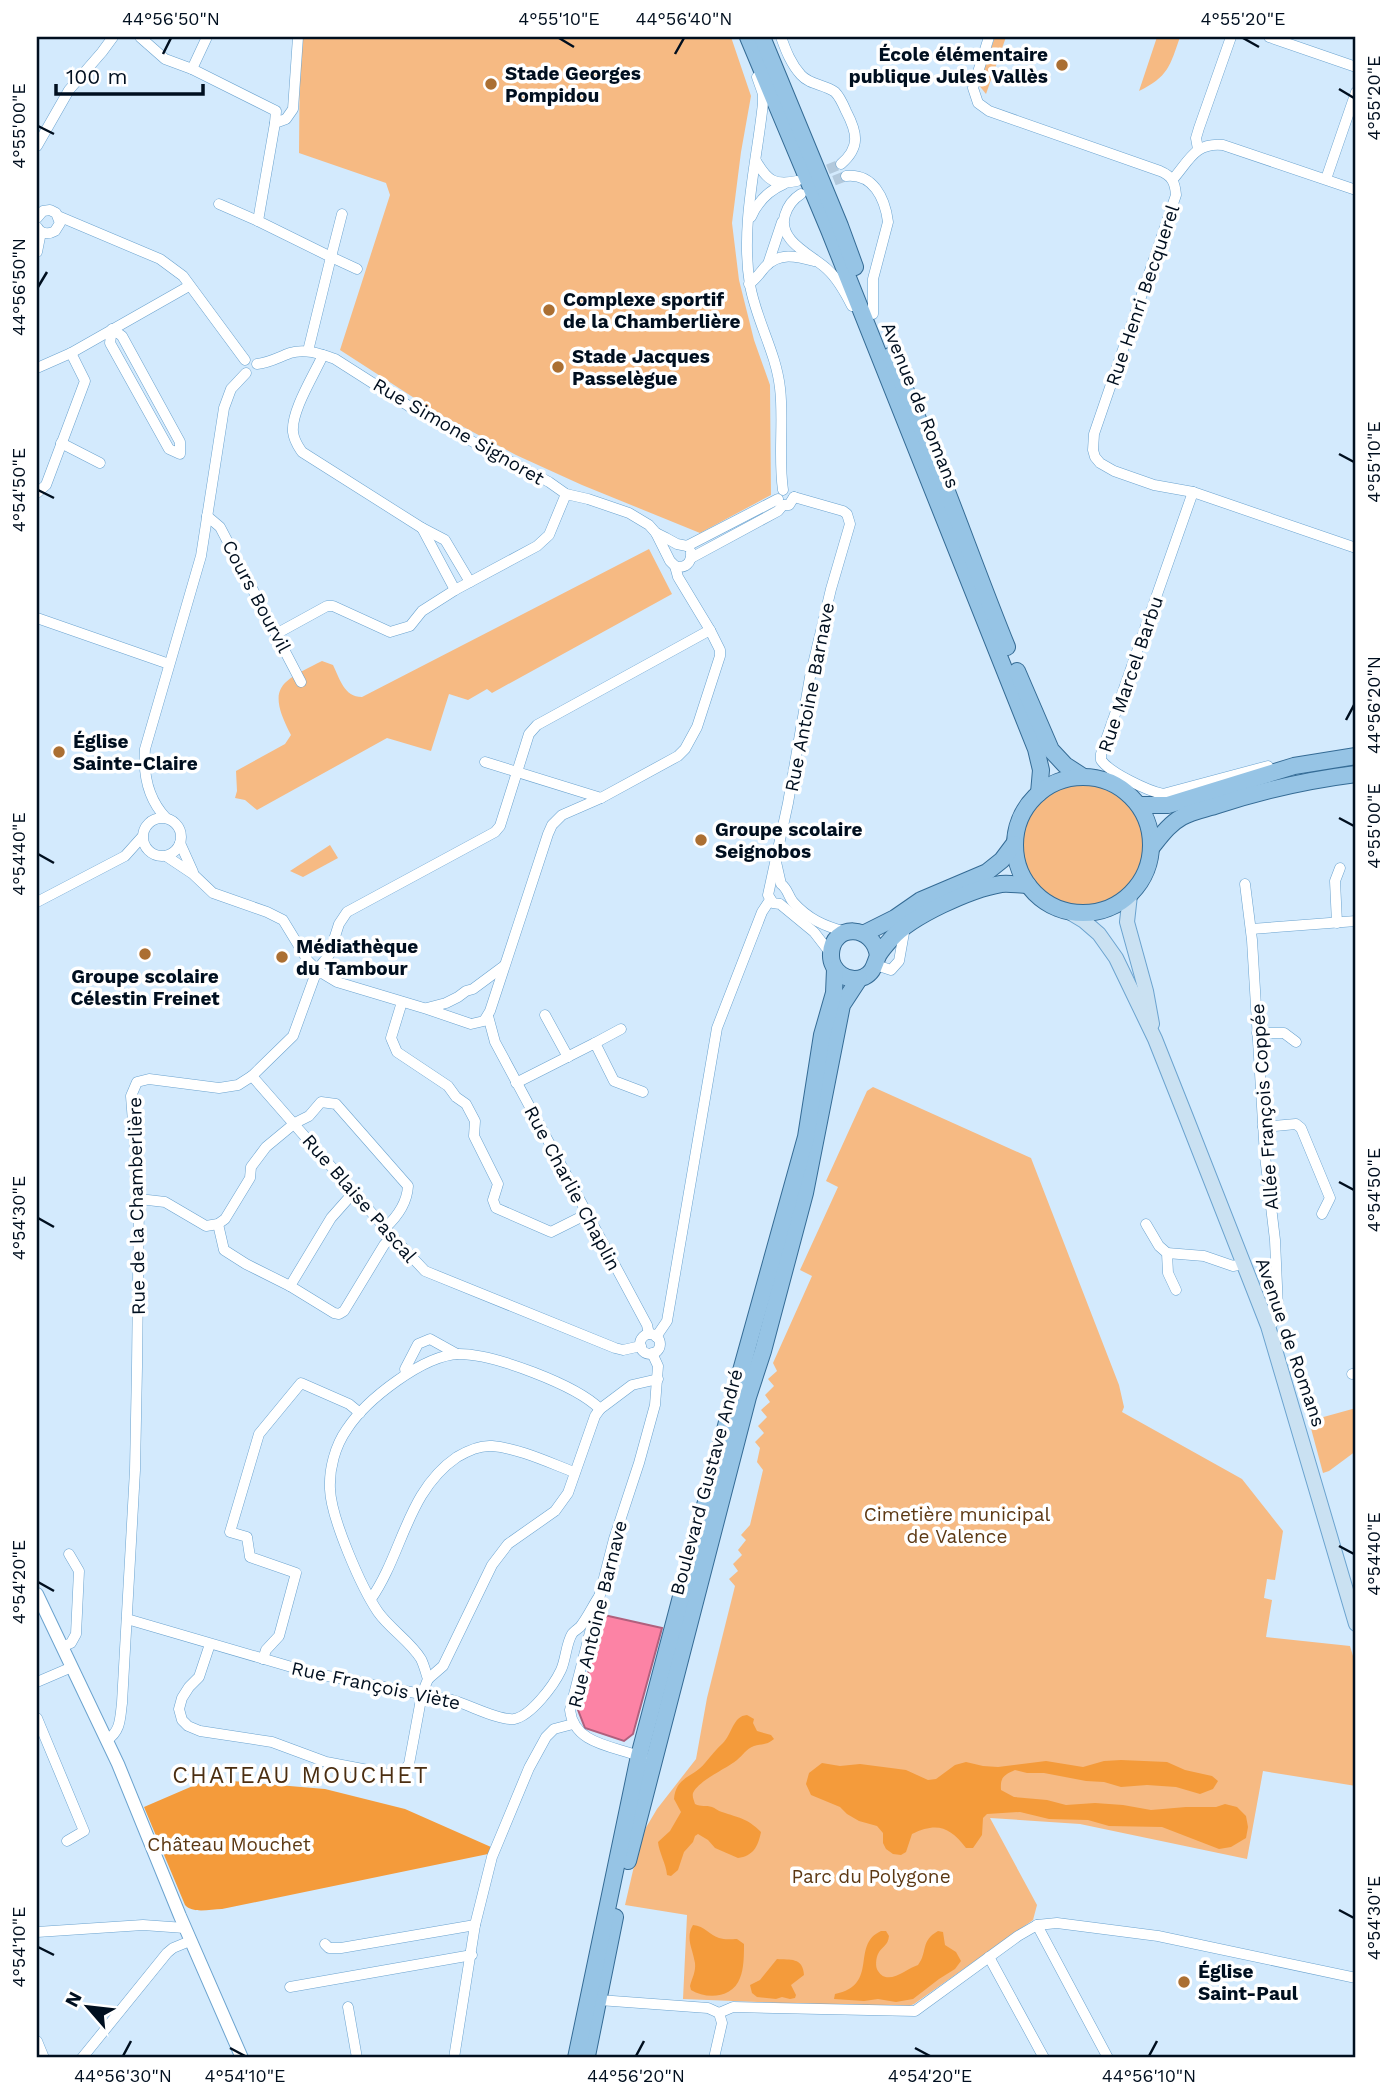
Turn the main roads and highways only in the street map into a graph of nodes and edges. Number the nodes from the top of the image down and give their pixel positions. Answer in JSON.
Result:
{"nodes":[{"id":1,"x":746,"y":37,"type":"edge"},
{"id":2,"x":762,"y":37,"type":"edge"},
{"id":3,"x":1356,"y":756,"type":"edge"},
{"id":4,"x":1356,"y":774,"type":"edge"},
{"id":5,"x":1082,"y":776,"type":"junction"},
{"id":6,"x":1039,"y":793,"type":"junction"},
{"id":7,"x":1201,"y":797,"type":"junction"},
{"id":8,"x":1139,"y":805,"type":"junction"},
{"id":9,"x":1014,"y":844,"type":"junction"},
{"id":10,"x":1151,"y":848,"type":"junction"},
{"id":11,"x":1028,"y":886,"type":"junction"},
{"id":12,"x":1130,"y":895,"type":"junction"},
{"id":13,"x":1069,"y":912,"type":"junction"},
{"id":14,"x":865,"y":933,"type":"junction"},
{"id":15,"x":877,"y":961,"type":"junction"},
{"id":16,"x":833,"y":962,"type":"junction"},
{"id":17,"x":859,"y":979,"type":"junction"},
{"id":18,"x":1154,"y":1039,"type":"junction"},
{"id":19,"x":1356,"y":1624,"type":"edge"},
{"id":20,"x":612,"y":1905,"type":"junction"},
{"id":21,"x":576,"y":2058,"type":"edge"},
{"id":22,"x":586,"y":2058,"type":"edge"}],
"edges":[{"from":1,"to":6,"type":"main road","name":"Avenue de Romans"},
{"from":2,"to":5,"type":"main road","name":"Avenue de Romans"},
{"from":3,"to":7,"type":"main road"},
{"from":4,"to":7,"type":"main road"},
{"from":5,"to":6,"type":"main road"},
{"from":5,"to":8,"type":"main road"},
{"from":6,"to":9,"type":"main road"},
{"from":7,"to":8,"type":"main road"},
{"from":7,"to":10,"type":"main road"},
{"from":8,"to":10,"type":"main road"},
{"from":9,"to":11,"type":"main road"},
{"from":9,"to":14,"type":"main road"},
{"from":10,"to":12,"type":"main road"},
{"from":11,"to":13,"type":"main road"},
{"from":11,"to":15,"type":"main road","name":"Boulevard Gustave André"},
{"from":12,"to":13,"type":"main road"},
{"from":12,"to":18,"type":"main road","name":"Avenue de Romans"},
{"from":13,"to":18,"type":"main road","name":"Avenue de Romans"},
{"from":14,"to":15,"type":"main road"},
{"from":14,"to":16,"type":"main road","name":"Boulevard Gustave André"},
{"from":15,"to":17,"type":"main road","name":"Boulevard Gustave André"},
{"from":16,"to":17,"type":"main road"},
{"from":16,"to":20,"type":"main road","name":"Boulevard Gustave André"},
{"from":17,"to":20,"type":"main road","name":"Boulevard Gustave André"},
{"from":18,"to":19,"type":"main road","name":"Avenue de Romans"},
{"from":20,"to":21,"type":"main road","name":"Boulevard Gustave André"},
{"from":20,"to":22,"type":"main road","name":"Boulevard Gustave André"}]}
